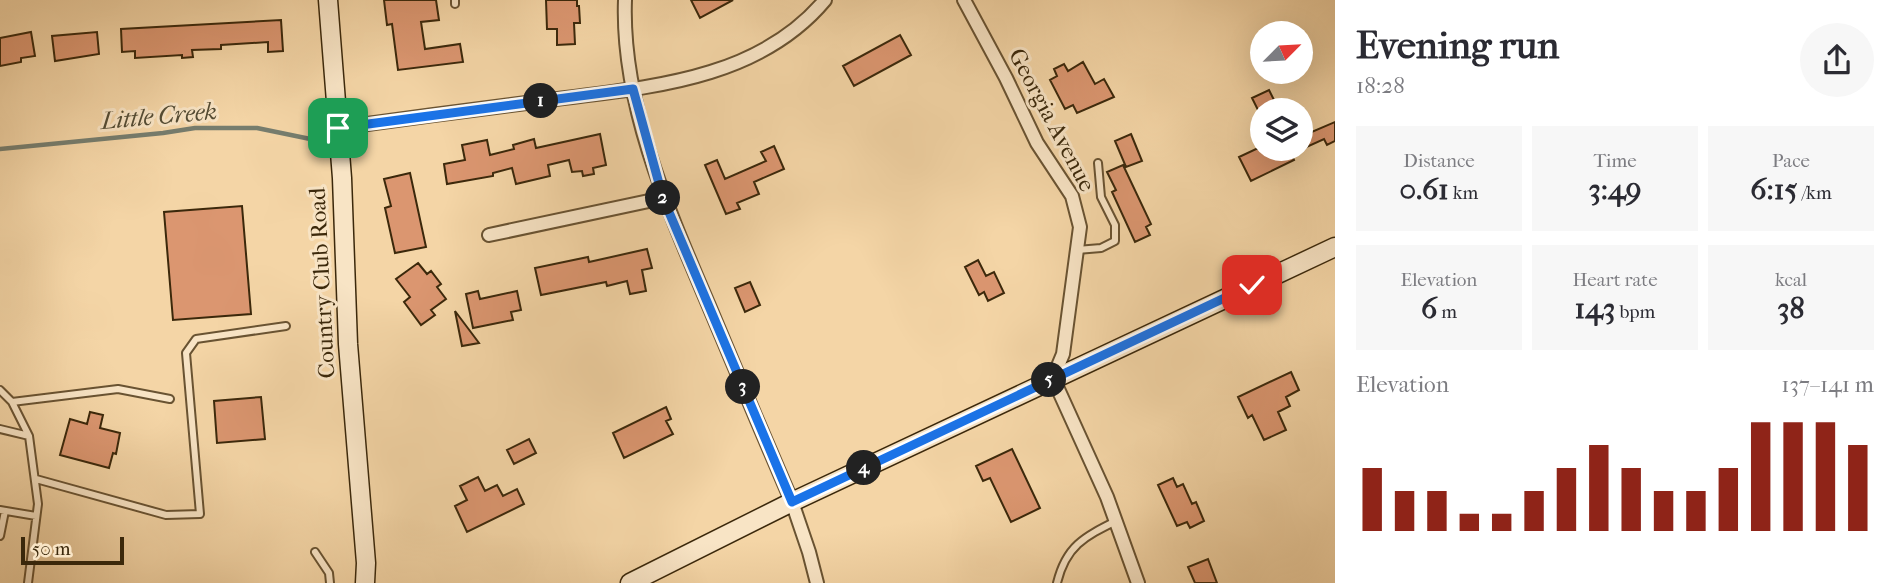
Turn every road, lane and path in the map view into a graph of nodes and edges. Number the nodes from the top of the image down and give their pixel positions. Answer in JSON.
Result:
{"nodes":[{"id":1,"x":328,"y":0,"type":"edge"},
{"id":2,"x":625,"y":0,"type":"edge"},
{"id":3,"x":825,"y":0,"type":"edge"},
{"id":4,"x":964,"y":0,"type":"edge"},
{"id":5,"x":633,"y":89,"type":"junction"},
{"id":6,"x":338,"y":128,"type":"junction"},
{"id":7,"x":1098,"y":163,"type":"dead end"},
{"id":8,"x":663,"y":198,"type":"junction"},
{"id":9,"x":489,"y":235,"type":"dead end"},
{"id":10,"x":1335,"y":247,"type":"edge"},
{"id":11,"x":1077,"y":250,"type":"junction"},
{"id":12,"x":286,"y":326,"type":"dead end"},
{"id":13,"x":1053,"y":378,"type":"junction"},
{"id":14,"x":0,"y":390,"type":"edge"},
{"id":15,"x":170,"y":400,"type":"dead end"},
{"id":16,"x":12,"y":402,"type":"junction"},
{"id":17,"x":0,"y":429,"type":"edge"},
{"id":18,"x":29,"y":436,"type":"junction"},
{"id":19,"x":36,"y":479,"type":"junction"},
{"id":20,"x":792,"y":502,"type":"junction"},
{"id":21,"x":3,"y":511,"type":"edge"},
{"id":22,"x":36,"y":516,"type":"junction"},
{"id":23,"x":1116,"y":521,"type":"junction"},
{"id":24,"x":0,"y":536,"type":"edge"},
{"id":25,"x":315,"y":552,"type":"dead end"},
{"id":26,"x":366,"y":563,"type":"junction"},
{"id":27,"x":28,"y":583,"type":"edge"},
{"id":28,"x":330,"y":583,"type":"edge"},
{"id":29,"x":365,"y":583,"type":"edge"},
{"id":30,"x":372,"y":583,"type":"edge"},
{"id":31,"x":630,"y":583,"type":"edge"},
{"id":32,"x":817,"y":583,"type":"edge"},
{"id":33,"x":1057,"y":583,"type":"edge"},
{"id":34,"x":1138,"y":583,"type":"edge"}],
"edges":[{"from":1,"to":6,"type":"main road","name":"Country Club Road"},
{"from":2,"to":5,"type":"street"},
{"from":3,"to":5,"type":"street"},
{"from":4,"to":11,"type":"street","name":"Georgia Avenue"},
{"from":5,"to":6,"type":"street"},
{"from":5,"to":8,"type":"street"},
{"from":6,"to":26,"type":"main road","name":"Country Club Road"},
{"from":7,"to":11,"type":"lane"},
{"from":8,"to":9,"type":"street"},
{"from":8,"to":20,"type":"street"},
{"from":10,"to":13,"type":"main road"},
{"from":11,"to":13,"type":"street","name":"Georgia Avenue"},
{"from":12,"to":19,"type":"lane"},
{"from":13,"to":20,"type":"main road"},
{"from":13,"to":23,"type":"street"},
{"from":14,"to":16,"type":"lane"},
{"from":15,"to":16,"type":"lane"},
{"from":16,"to":18,"type":"lane"},
{"from":17,"to":18,"type":"lane"},
{"from":18,"to":19,"type":"lane"},
{"from":19,"to":22,"type":"lane"},
{"from":20,"to":31,"type":"main road"},
{"from":20,"to":32,"type":"street"},
{"from":21,"to":22,"type":"lane"},
{"from":21,"to":24,"type":"lane"},
{"from":22,"to":27,"type":"lane"},
{"from":23,"to":33,"type":"lane"},
{"from":23,"to":34,"type":"street"},
{"from":25,"to":28,"type":"lane"},
{"from":26,"to":29,"type":"main road","name":"Country Club Road"},
{"from":26,"to":30,"type":"main road","name":"Country Club Road"}]}
